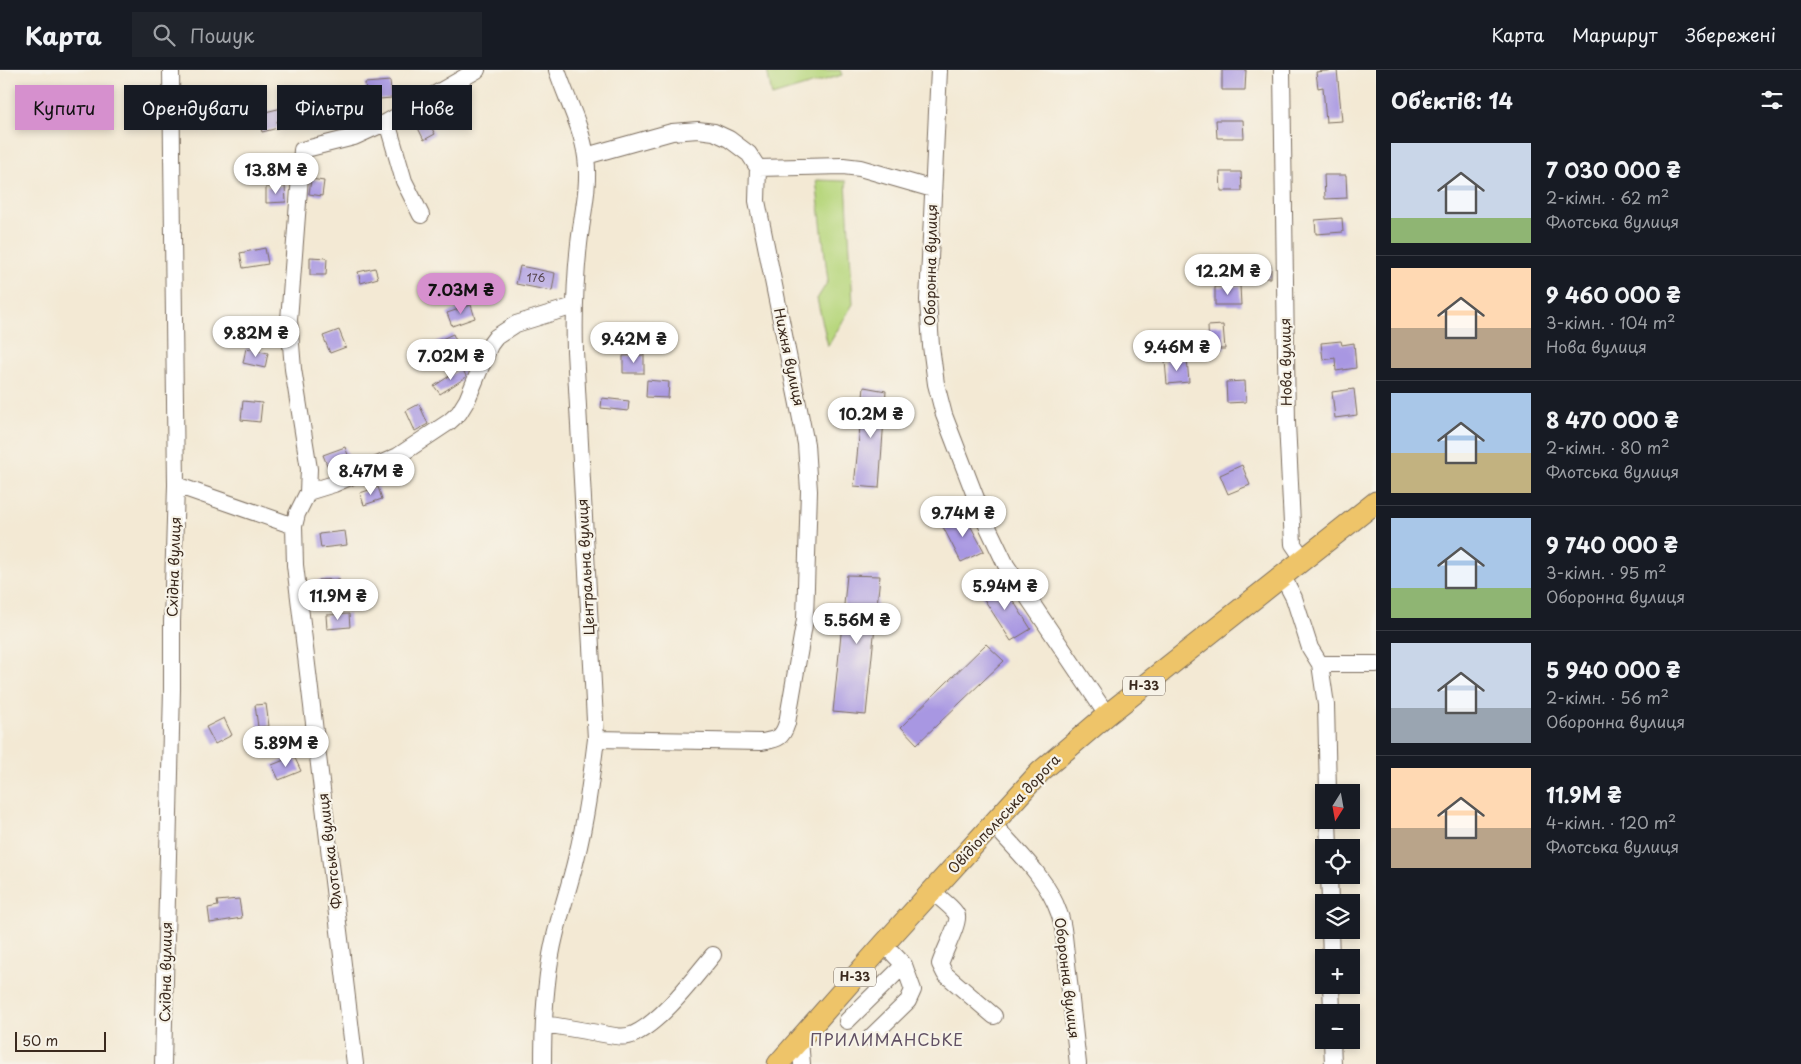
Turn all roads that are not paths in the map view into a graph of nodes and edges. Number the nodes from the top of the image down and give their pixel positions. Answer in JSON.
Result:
{"nodes":[{"id":1,"x":171,"y":70,"type":"edge"},
{"id":2,"x":477,"y":70,"type":"edge"},
{"id":3,"x":557,"y":70,"type":"edge"},
{"id":4,"x":939,"y":70,"type":"edge"},
{"id":5,"x":1282,"y":70,"type":"edge"},
{"id":6,"x":387,"y":122,"type":"junction"},
{"id":7,"x":586,"y":156,"type":"junction"},
{"id":8,"x":758,"y":168,"type":"junction"},
{"id":9,"x":933,"y":189,"type":"junction"},
{"id":10,"x":421,"y":215,"type":"dead end"},
{"id":11,"x":574,"y":306,"type":"junction"},
{"id":12,"x":176,"y":484,"type":"junction"},
{"id":13,"x":308,"y":492,"type":"junction"},
{"id":14,"x":1376,"y":502,"type":"edge"},
{"id":15,"x":294,"y":526,"type":"junction"},
{"id":16,"x":1304,"y":560,"type":"junction"},
{"id":17,"x":1283,"y":577,"type":"junction"},
{"id":18,"x":1320,"y":664,"type":"junction"},
{"id":19,"x":1376,"y":664,"type":"edge"},
{"id":20,"x":1107,"y":715,"type":"junction"},
{"id":21,"x":596,"y":739,"type":"junction"},
{"id":22,"x":1328,"y":784,"type":"edge"},
{"id":23,"x":993,"y":824,"type":"junction"},
{"id":24,"x":932,"y":891,"type":"junction"},
{"id":25,"x":884,"y":944,"type":"junction"},
{"id":26,"x":713,"y":955,"type":"dead end"},
{"id":27,"x":904,"y":965,"type":"junction"},
{"id":28,"x":994,"y":1016,"type":"dead end"},
{"id":29,"x":847,"y":1021,"type":"dead end"},
{"id":30,"x":545,"y":1024,"type":"junction"},
{"id":31,"x":870,"y":1038,"type":"dead end"},
{"id":32,"x":800,"y":1040,"type":"junction"},
{"id":33,"x":1332,"y":1049,"type":"edge"},
{"id":34,"x":163,"y":1064,"type":"edge"},
{"id":35,"x":355,"y":1064,"type":"edge"},
{"id":36,"x":543,"y":1064,"type":"edge"},
{"id":37,"x":778,"y":1064,"type":"edge"},
{"id":38,"x":802,"y":1064,"type":"edge"},
{"id":39,"x":1078,"y":1064,"type":"edge"},
{"id":40,"x":1333,"y":1064,"type":"edge"}],
"edges":[{"from":1,"to":12,"type":"street","name":"Східна вулиця"},
{"from":2,"to":6,"type":"street"},
{"from":3,"to":7,"type":"street","name":"Центральна вулиця"},
{"from":4,"to":9,"type":"street","name":"Оборонна вулиця"},
{"from":5,"to":16,"type":"street","name":"Нова вулиця"},
{"from":6,"to":10,"type":"street"},
{"from":6,"to":13,"type":"street","name":"Флотська вулиця"},
{"from":7,"to":8,"type":"street"},
{"from":7,"to":11,"type":"street","name":"Центральна вулиця"},
{"from":8,"to":9,"type":"street"},
{"from":8,"to":21,"type":"street","name":"Нижня вулиця"},
{"from":9,"to":20,"type":"street","name":"Оборонна вулиця"},
{"from":11,"to":13,"type":"street"},
{"from":11,"to":21,"type":"street","name":"Центральна вулиця"},
{"from":12,"to":15,"type":"street"},
{"from":12,"to":34,"type":"street","name":"Східна вулиця"},
{"from":13,"to":15,"type":"street","name":"Флотська вулиця"},
{"from":14,"to":16,"type":"main road","name":"Овідіопольська дорога","number":"Н-33"},
{"from":15,"to":35,"type":"street","name":"Флотська вулиця"},
{"from":16,"to":17,"type":"main road","name":"Овідіопольська дорога","number":"Н-33"},
{"from":17,"to":18,"type":"street"},
{"from":17,"to":20,"type":"main road","name":"Овідіопольська дорога","number":"Н-33"},
{"from":18,"to":19,"type":"street"},
{"from":18,"to":22,"type":"street"},
{"from":20,"to":23,"type":"main road","name":"Овідіопольська дорога","number":"Н-33"},
{"from":21,"to":30,"type":"street","name":"Центральна вулиця"},
{"from":23,"to":24,"type":"main road","name":"Овідіопольська дорога","number":"Н-33"},
{"from":23,"to":39,"type":"street","name":"Оборонна вулиця"},
{"from":24,"to":25,"type":"main road","name":"Овідіопольська дорога","number":"Н-33"},
{"from":24,"to":28,"type":"street"},
{"from":25,"to":27,"type":"street"},
{"from":25,"to":32,"type":"main road","name":"Овідіопольська дорога","number":"Н-33"},
{"from":26,"to":30,"type":"street"},
{"from":27,"to":29,"type":"street"},
{"from":27,"to":31,"type":"street"},
{"from":30,"to":36,"type":"street","name":"Центральна вулиця"},
{"from":32,"to":37,"type":"main road","name":"Овідіопольська дорога","number":"Н-33"},
{"from":32,"to":38,"type":"street"},
{"from":33,"to":40,"type":"street"}]}
